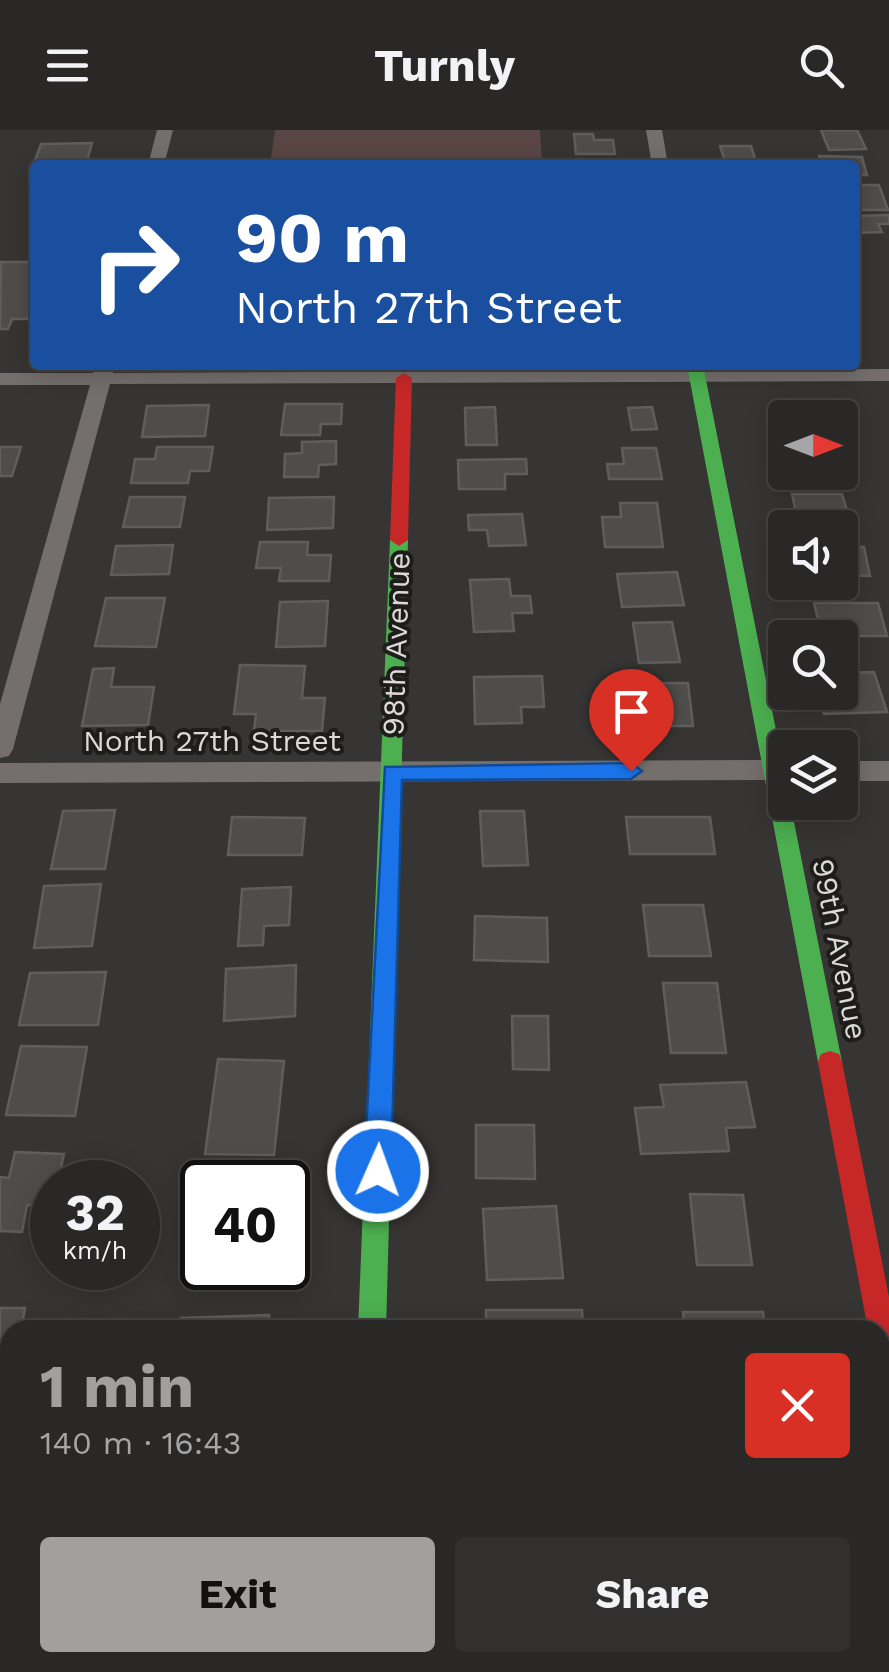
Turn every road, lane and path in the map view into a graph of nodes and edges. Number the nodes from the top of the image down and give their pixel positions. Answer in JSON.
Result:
{"nodes":[{"id":1,"x":165,"y":130,"type":"edge"},
{"id":2,"x":654,"y":130,"type":"edge"},
{"id":3,"x":157,"y":160,"type":"edge"},
{"id":4,"x":659,"y":160,"type":"edge"},
{"id":5,"x":696,"y":370,"type":"edge"},
{"id":6,"x":104,"y":372,"type":"edge"},
{"id":7,"x":889,"y":376,"type":"edge"},
{"id":8,"x":404,"y":378,"type":"junction"},
{"id":9,"x":0,"y":379,"type":"edge"},
{"id":10,"x":772,"y":730,"type":"edge"},
{"id":11,"x":0,"y":749,"type":"edge"},
{"id":12,"x":768,"y":770,"type":"edge"},
{"id":13,"x":858,"y":771,"type":"edge"},
{"id":14,"x":889,"y":771,"type":"edge"},
{"id":15,"x":392,"y":772,"type":"junction"},
{"id":16,"x":0,"y":773,"type":"edge"},
{"id":17,"x":789,"y":820,"type":"edge"},
{"id":18,"x":372,"y":1320,"type":"edge"},
{"id":19,"x":880,"y":1320,"type":"edge"}],
"edges":[{"from":1,"to":3,"type":"street"},
{"from":2,"to":4,"type":"street"},
{"from":5,"to":7,"type":"street"},
{"from":5,"to":8,"type":"street"},
{"from":5,"to":10,"type":"street","name":"99th Avenue"},
{"from":6,"to":8,"type":"street"},
{"from":6,"to":9,"type":"street"},
{"from":6,"to":11,"type":"street"},
{"from":8,"to":15,"type":"street","name":"98th Avenue"},
{"from":12,"to":15,"type":"street","name":"North 27th Street"},
{"from":13,"to":14,"type":"street"},
{"from":15,"to":16,"type":"street","name":"North 27th Street"},
{"from":15,"to":18,"type":"street","name":"98th Avenue"},
{"from":17,"to":19,"type":"street","name":"99th Avenue"}]}
